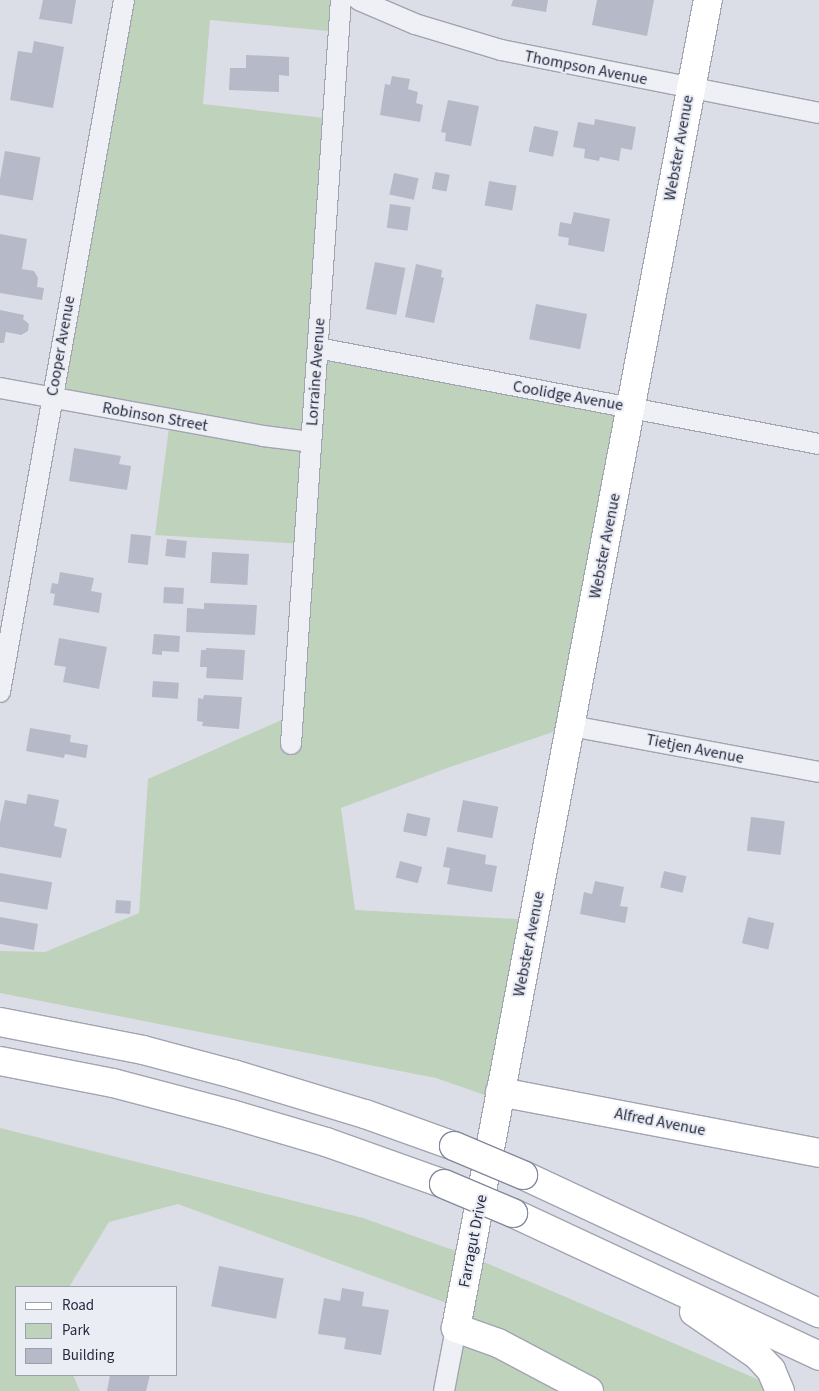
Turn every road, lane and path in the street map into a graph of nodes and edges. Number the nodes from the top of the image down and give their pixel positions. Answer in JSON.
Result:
{"nodes":[{"id":1,"x":124,"y":0,"type":"edge"},
{"id":2,"x":341,"y":0,"type":"edge"},
{"id":3,"x":359,"y":0,"type":"edge"},
{"id":4,"x":708,"y":0,"type":"edge"},
{"id":5,"x":690,"y":88,"type":"junction"},
{"id":6,"x":819,"y":113,"type":"edge"},
{"id":7,"x":318,"y":348,"type":"junction"},
{"id":8,"x":0,"y":388,"type":"edge"},
{"id":9,"x":51,"y":398,"type":"junction"},
{"id":10,"x":631,"y":407,"type":"junction"},
{"id":11,"x":311,"y":442,"type":"junction"},
{"id":12,"x":819,"y":444,"type":"edge"},
{"id":13,"x":0,"y":692,"type":"edge"},
{"id":14,"x":571,"y":726,"type":"junction"},
{"id":15,"x":291,"y":744,"type":"dead end"},
{"id":16,"x":819,"y":772,"type":"edge"},
{"id":17,"x":0,"y":1022,"type":"edge"},
{"id":18,"x":0,"y":1061,"type":"edge"},
{"id":19,"x":500,"y":1092,"type":"junction"},
{"id":20,"x":819,"y":1153,"type":"edge"},
{"id":21,"x":616,"y":1260,"type":"junction"},
{"id":22,"x":819,"y":1313,"type":"edge"},
{"id":23,"x":456,"y":1328,"type":"junction"},
{"id":24,"x":819,"y":1356,"type":"edge"},
{"id":25,"x":444,"y":1391,"type":"edge"},
{"id":26,"x":589,"y":1391,"type":"edge"},
{"id":27,"x":780,"y":1391,"type":"edge"}],
"edges":[{"from":1,"to":9,"type":"street","name":"Cooper Avenue"},
{"from":2,"to":7,"type":"street","name":"Lorraine Avenue"},
{"from":3,"to":5,"type":"street","name":"Thompson Avenue"},
{"from":4,"to":5,"type":"main road","name":"Webster Avenue"},
{"from":5,"to":6,"type":"street","name":"Thompson Avenue"},
{"from":5,"to":10,"type":"main road","name":"Webster Avenue"},
{"from":7,"to":10,"type":"street","name":"Coolidge Avenue"},
{"from":7,"to":11,"type":"street","name":"Lorraine Avenue"},
{"from":8,"to":9,"type":"street","name":"Robinson Street"},
{"from":9,"to":11,"type":"street","name":"Robinson Street"},
{"from":9,"to":13,"type":"street","name":"Cooper Avenue"},
{"from":10,"to":12,"type":"street","name":"Coolidge Avenue"},
{"from":10,"to":14,"type":"main road","name":"Webster Avenue"},
{"from":11,"to":15,"type":"street","name":"Lorraine Avenue"},
{"from":14,"to":16,"type":"street","name":"Tietjen Avenue"},
{"from":14,"to":19,"type":"main road","name":"Webster Avenue"},
{"from":17,"to":22,"type":"main road","bridge":true},
{"from":18,"to":21,"type":"main road","bridge":true},
{"from":19,"to":20,"type":"main road","name":"Alfred Avenue"},
{"from":19,"to":23,"type":"main road","name":"Farragut Drive"},
{"from":21,"to":24,"type":"main road"},
{"from":21,"to":27,"type":"main road"},
{"from":23,"to":25,"type":"street","name":"Farragut Drive"},
{"from":23,"to":26,"type":"main road"}]}
